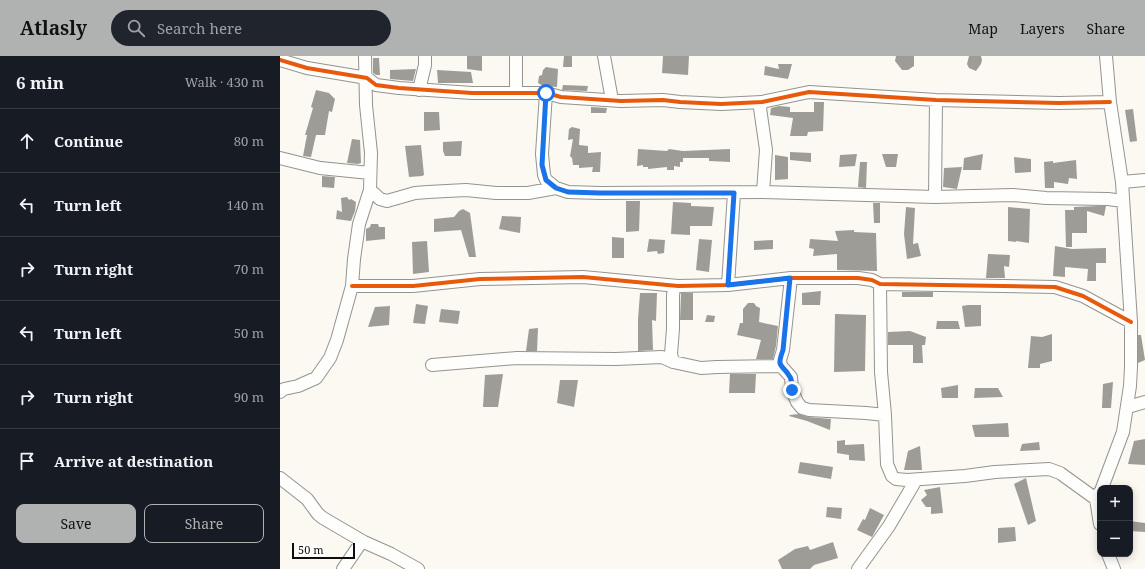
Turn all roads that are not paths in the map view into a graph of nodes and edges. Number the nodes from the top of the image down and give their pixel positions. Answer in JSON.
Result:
{"nodes":[{"id":1,"x":365,"y":56,"type":"edge"},
{"id":2,"x":425,"y":56,"type":"edge"},
{"id":3,"x":516,"y":56,"type":"edge"},
{"id":4,"x":604,"y":56,"type":"edge"},
{"id":5,"x":1106,"y":56,"type":"edge"},
{"id":6,"x":280,"y":60,"type":"edge"},
{"id":7,"x":367,"y":78,"type":"junction"},
{"id":8,"x":419,"y":90,"type":"junction"},
{"id":9,"x":516,"y":93,"type":"junction"},
{"id":10,"x":546,"y":93,"type":"junction"},
{"id":11,"x":612,"y":100,"type":"junction"},
{"id":12,"x":936,"y":100,"type":"junction"},
{"id":13,"x":762,"y":102,"type":"junction"},
{"id":14,"x":1110,"y":102,"type":"junction"},
{"id":15,"x":280,"y":158,"type":"edge"},
{"id":16,"x":370,"y":173,"type":"junction"},
{"id":17,"x":1145,"y":180,"type":"edge"},
{"id":18,"x":1122,"y":182,"type":"junction"},
{"id":19,"x":556,"y":188,"type":"junction"},
{"id":20,"x":370,"y":190,"type":"junction"},
{"id":21,"x":763,"y":192,"type":"junction"},
{"id":22,"x":734,"y":193,"type":"junction"},
{"id":23,"x":935,"y":197,"type":"junction"},
{"id":24,"x":1123,"y":201,"type":"junction"},
{"id":25,"x":790,"y":278,"type":"junction"},
{"id":26,"x":880,"y":284,"type":"junction"},
{"id":27,"x":728,"y":285,"type":"junction"},
{"id":28,"x":352,"y":286,"type":"junction"},
{"id":29,"x":678,"y":286,"type":"junction"},
{"id":30,"x":1131,"y":322,"type":"junction"},
{"id":31,"x":673,"y":362,"type":"junction"},
{"id":32,"x":432,"y":364,"type":"dead end"},
{"id":33,"x":781,"y":366,"type":"junction"},
{"id":34,"x":280,"y":392,"type":"edge"},
{"id":35,"x":1145,"y":402,"type":"edge"},
{"id":36,"x":1128,"y":407,"type":"junction"},
{"id":37,"x":885,"y":415,"type":"junction"},
{"id":38,"x":280,"y":478,"type":"edge"},
{"id":39,"x":916,"y":480,"type":"junction"},
{"id":40,"x":1103,"y":485,"type":"edge"},
{"id":41,"x":1097,"y":495,"type":"edge"},
{"id":42,"x":362,"y":541,"type":"junction"},
{"id":43,"x":1109,"y":557,"type":"edge"},
{"id":44,"x":343,"y":569,"type":"edge"},
{"id":45,"x":418,"y":569,"type":"edge"},
{"id":46,"x":858,"y":569,"type":"edge"},
{"id":47,"x":1114,"y":569,"type":"edge"}],
"edges":[{"from":1,"to":7,"type":"street"},
{"from":2,"to":8,"type":"street"},
{"from":3,"to":9,"type":"street"},
{"from":4,"to":11,"type":"street"},
{"from":5,"to":14,"type":"street"},
{"from":6,"to":7,"type":"street"},
{"from":7,"to":8,"type":"street"},
{"from":7,"to":16,"type":"street"},
{"from":8,"to":9,"type":"street"},
{"from":9,"to":10,"type":"street"},
{"from":10,"to":11,"type":"street"},
{"from":10,"to":19,"type":"street"},
{"from":11,"to":13,"type":"street"},
{"from":12,"to":13,"type":"street"},
{"from":12,"to":14,"type":"street"},
{"from":12,"to":23,"type":"street"},
{"from":13,"to":21,"type":"street"},
{"from":14,"to":18,"type":"street"},
{"from":15,"to":16,"type":"street"},
{"from":16,"to":20,"type":"street"},
{"from":17,"to":18,"type":"street"},
{"from":18,"to":24,"type":"street"},
{"from":19,"to":20,"type":"street"},
{"from":19,"to":22,"type":"street"},
{"from":20,"to":28,"type":"street"},
{"from":21,"to":22,"type":"street"},
{"from":21,"to":23,"type":"street"},
{"from":22,"to":27,"type":"street"},
{"from":23,"to":24,"type":"street"},
{"from":24,"to":30,"type":"street"},
{"from":25,"to":26,"type":"street"},
{"from":25,"to":27,"type":"street"},
{"from":25,"to":33,"type":"street"},
{"from":26,"to":30,"type":"street"},
{"from":26,"to":37,"type":"street"},
{"from":27,"to":29,"type":"street"},
{"from":28,"to":29,"type":"street"},
{"from":28,"to":34,"type":"street"},
{"from":29,"to":31,"type":"street"},
{"from":30,"to":36,"type":"street"},
{"from":31,"to":32,"type":"street"},
{"from":31,"to":33,"type":"street"},
{"from":33,"to":37,"type":"street"},
{"from":35,"to":36,"type":"street"},
{"from":36,"to":40,"type":"street"},
{"from":37,"to":39,"type":"street"},
{"from":38,"to":42,"type":"street"},
{"from":39,"to":41,"type":"street"},
{"from":39,"to":46,"type":"street"},
{"from":42,"to":44,"type":"street"},
{"from":42,"to":45,"type":"street"},
{"from":43,"to":47,"type":"street"}]}
